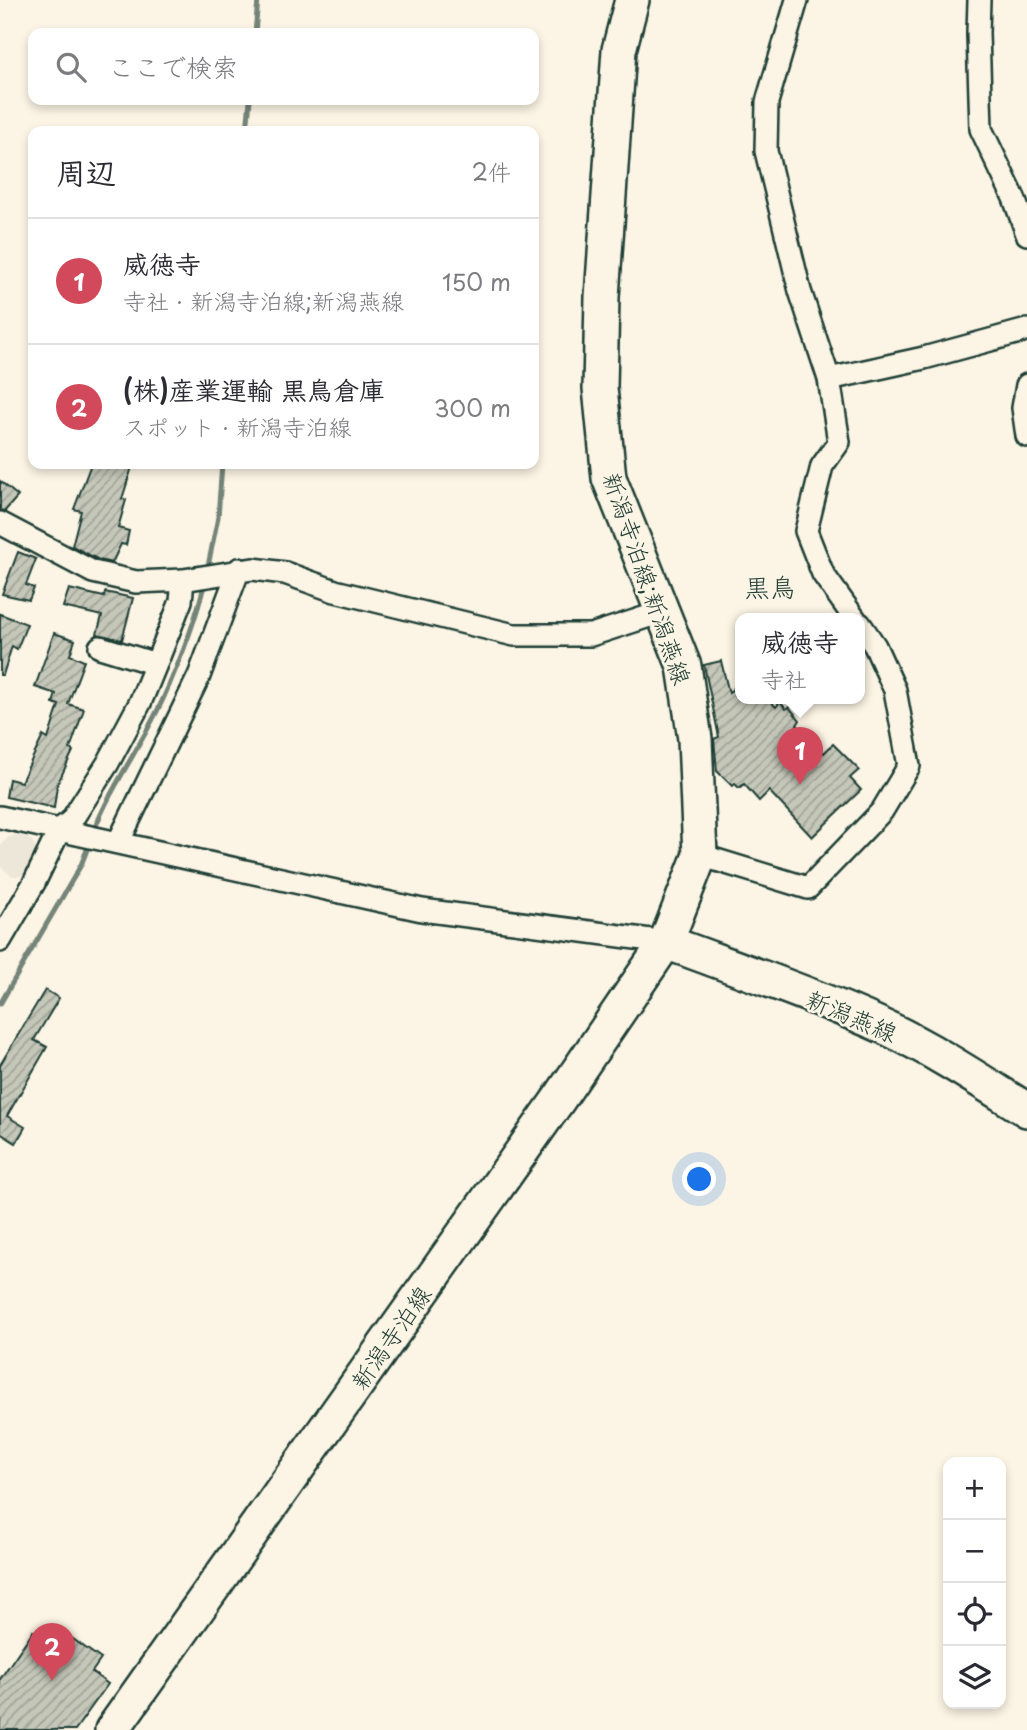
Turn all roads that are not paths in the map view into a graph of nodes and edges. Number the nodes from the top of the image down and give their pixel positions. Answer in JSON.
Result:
{"nodes":[{"id":1,"x":632,"y":0,"type":"edge"},
{"id":2,"x":797,"y":0,"type":"edge"},
{"id":3,"x":979,"y":0,"type":"edge"},
{"id":4,"x":1027,"y":234,"type":"edge"},
{"id":5,"x":1027,"y":330,"type":"edge"},
{"id":6,"x":829,"y":379,"type":"junction"},
{"id":7,"x":1027,"y":385,"type":"edge"},
{"id":8,"x":1027,"y":436,"type":"edge"},
{"id":9,"x":0,"y":523,"type":"edge"},
{"id":10,"x":232,"y":570,"type":"junction"},
{"id":11,"x":188,"y":578,"type":"junction"},
{"id":12,"x":662,"y":612,"type":"junction"},
{"id":13,"x":851,"y":613,"type":"edge"},
{"id":14,"x":865,"y":632,"type":"edge"},
{"id":15,"x":100,"y":647,"type":"dead end"},
{"id":16,"x":156,"y":664,"type":"junction"},
{"id":17,"x":0,"y":817,"type":"edge"},
{"id":18,"x":66,"y":830,"type":"junction"},
{"id":19,"x":113,"y":842,"type":"junction"},
{"id":20,"x":700,"y":855,"type":"junction"},
{"id":21,"x":0,"y":942,"type":"edge"},
{"id":22,"x":666,"y":942,"type":"junction"},
{"id":23,"x":1027,"y":1110,"type":"edge"},
{"id":24,"x":111,"y":1730,"type":"edge"}],
"edges":[{"from":1,"to":12,"type":"main road","name":"新潟寺泊線;新潟燕線"},
{"from":2,"to":6,"type":"street"},
{"from":3,"to":4,"type":"street"},
{"from":5,"to":6,"type":"street"},
{"from":6,"to":13,"type":"street"},
{"from":7,"to":8,"type":"street"},
{"from":9,"to":11,"type":"street"},
{"from":10,"to":11,"type":"street"},
{"from":10,"to":12,"type":"street"},
{"from":10,"to":19,"type":"street"},
{"from":11,"to":16,"type":"street"},
{"from":12,"to":20,"type":"main road","name":"新潟寺泊線;新潟燕線"},
{"from":14,"to":20,"type":"street"},
{"from":15,"to":16,"type":"street"},
{"from":16,"to":18,"type":"street"},
{"from":17,"to":18,"type":"street"},
{"from":18,"to":19,"type":"street"},
{"from":18,"to":21,"type":"street"},
{"from":19,"to":22,"type":"street"},
{"from":20,"to":22,"type":"main road","name":"新潟寺泊線;新潟燕線"},
{"from":22,"to":23,"type":"main road","name":"新潟燕線"},
{"from":22,"to":24,"type":"main road","name":"新潟寺泊線"}]}
